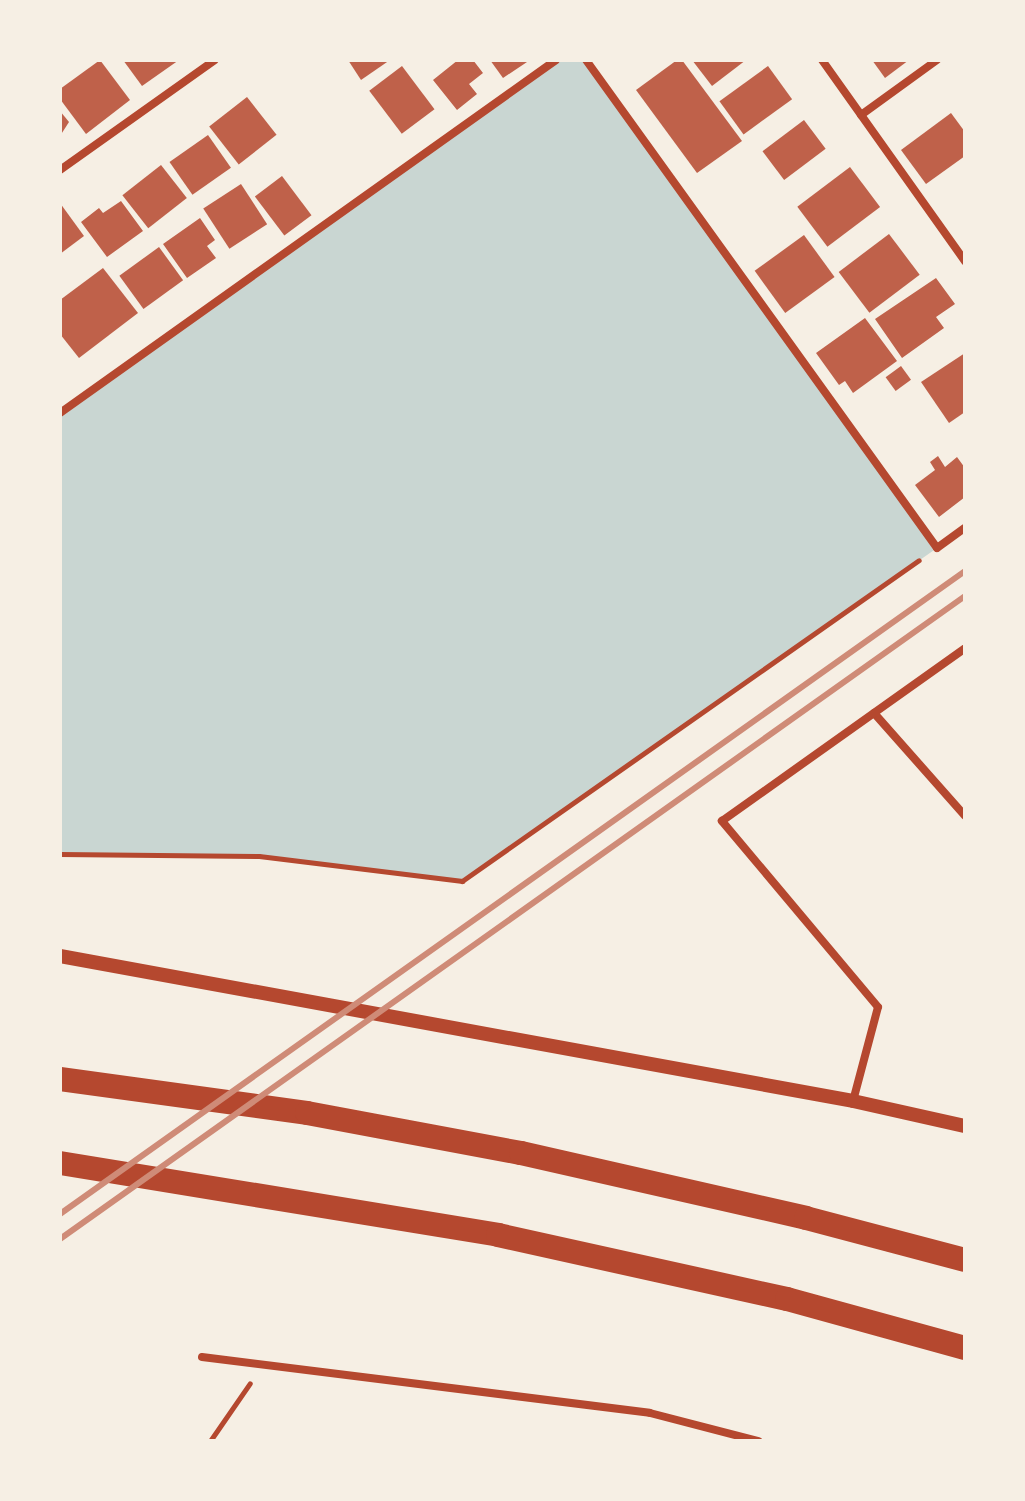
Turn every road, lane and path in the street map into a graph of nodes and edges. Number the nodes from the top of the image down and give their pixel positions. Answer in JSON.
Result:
{"nodes":[{"id":1,"x":215,"y":60,"type":"edge"},
{"id":2,"x":556,"y":60,"type":"edge"},
{"id":3,"x":586,"y":60,"type":"edge"},
{"id":4,"x":822,"y":60,"type":"edge"},
{"id":5,"x":937,"y":60,"type":"edge"},
{"id":6,"x":861,"y":115,"type":"junction"},
{"id":7,"x":60,"y":170,"type":"edge"},
{"id":8,"x":965,"y":261,"type":"edge"},
{"id":9,"x":60,"y":413,"type":"edge"},
{"id":10,"x":965,"y":528,"type":"edge"},
{"id":11,"x":937,"y":548,"type":"junction"},
{"id":12,"x":965,"y":648,"type":"edge"},
{"id":13,"x":874,"y":713,"type":"junction"},
{"id":14,"x":965,"y":816,"type":"edge"},
{"id":15,"x":60,"y":854,"type":"edge"},
{"id":16,"x":60,"y":956,"type":"edge"},
{"id":17,"x":60,"y":1079,"type":"edge"},
{"id":18,"x":853,"y":1101,"type":"junction"},
{"id":19,"x":965,"y":1126,"type":"edge"},
{"id":20,"x":60,"y":1163,"type":"edge"},
{"id":21,"x":965,"y":1260,"type":"edge"},
{"id":22,"x":965,"y":1348,"type":"edge"},
{"id":23,"x":202,"y":1357,"type":"dead end"},
{"id":24,"x":263,"y":1365,"type":"junction"},
{"id":25,"x":210,"y":1441,"type":"edge"},
{"id":26,"x":758,"y":1441,"type":"edge"}],
"edges":[{"from":1,"to":7,"type":"street"},
{"from":2,"to":9,"type":"street"},
{"from":3,"to":11,"type":"street"},
{"from":4,"to":6,"type":"street"},
{"from":5,"to":6,"type":"street"},
{"from":6,"to":8,"type":"street"},
{"from":10,"to":11,"type":"street"},
{"from":11,"to":15,"type":"path"},
{"from":12,"to":13,"type":"street"},
{"from":13,"to":14,"type":"street"},
{"from":13,"to":18,"type":"street"},
{"from":16,"to":18,"type":"street"},
{"from":17,"to":21,"type":"highway"},
{"from":18,"to":19,"type":"street"},
{"from":20,"to":22,"type":"highway"},
{"from":23,"to":24,"type":"street"},
{"from":24,"to":25,"type":"path"},
{"from":24,"to":26,"type":"street"}]}
